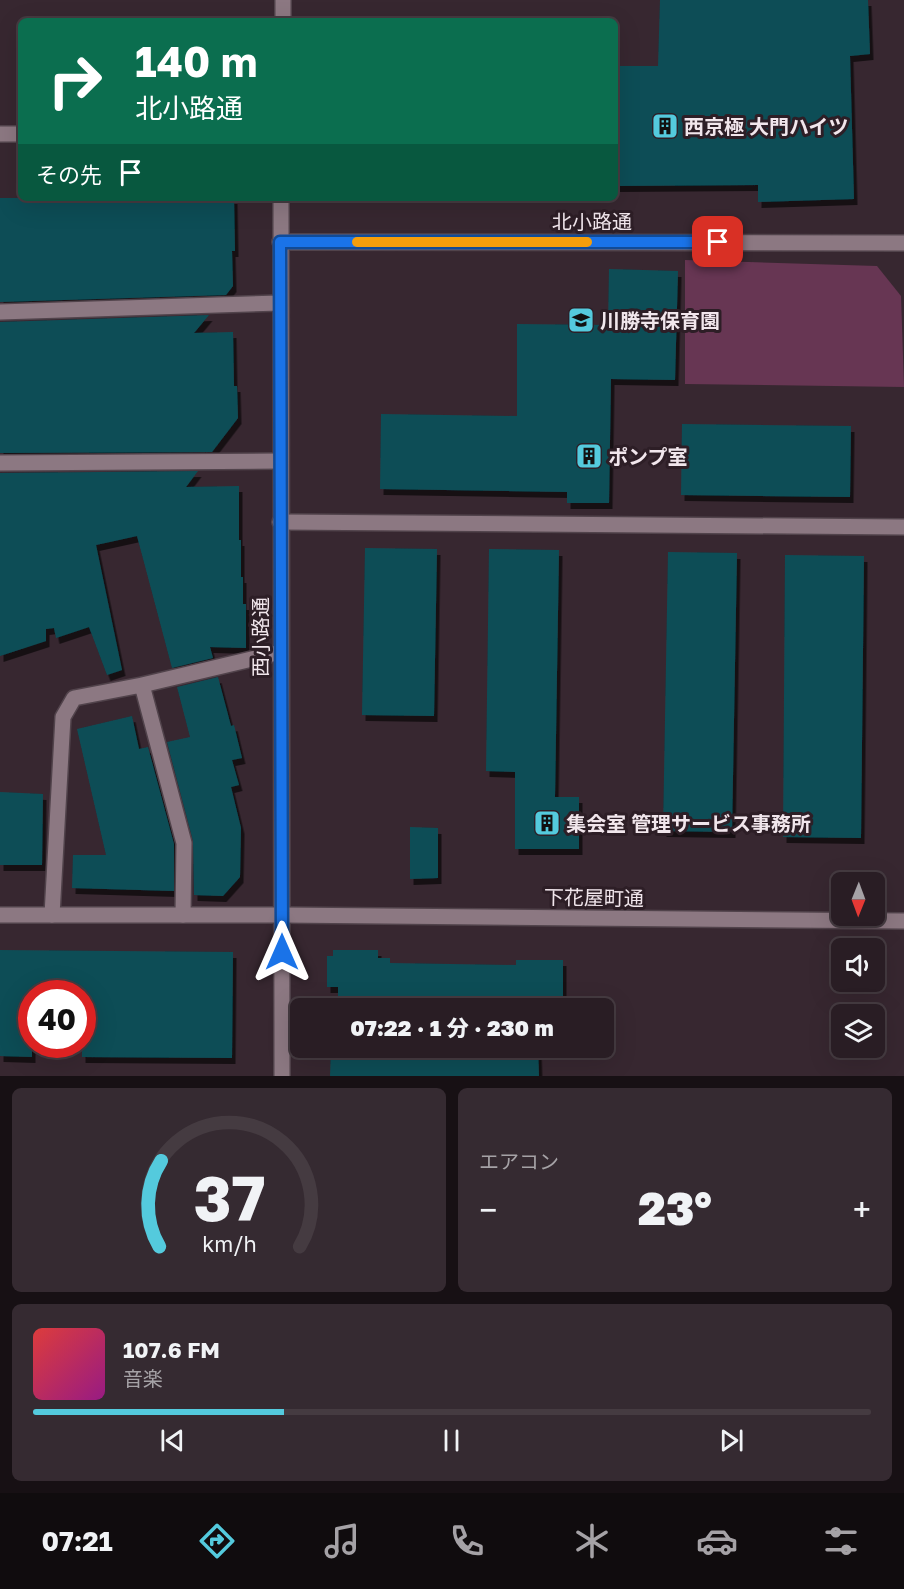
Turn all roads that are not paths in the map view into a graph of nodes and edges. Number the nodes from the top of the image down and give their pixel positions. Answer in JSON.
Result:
{"nodes":[{"id":1,"x":283,"y":0,"type":"edge"},
{"id":2,"x":283,"y":18,"type":"edge"},
{"id":3,"x":0,"y":134,"type":"edge"},
{"id":4,"x":18,"y":134,"type":"edge"},
{"id":5,"x":281,"y":201,"type":"edge"},
{"id":6,"x":280,"y":242,"type":"junction"},
{"id":7,"x":904,"y":243,"type":"edge"},
{"id":8,"x":280,"y":303,"type":"junction"},
{"id":9,"x":0,"y":312,"type":"edge"},
{"id":10,"x":280,"y":461,"type":"junction"},
{"id":11,"x":0,"y":463,"type":"edge"},
{"id":12,"x":280,"y":522,"type":"junction"},
{"id":13,"x":904,"y":527,"type":"edge"},
{"id":14,"x":281,"y":652,"type":"junction"},
{"id":15,"x":142,"y":685,"type":"junction"},
{"id":16,"x":0,"y":915,"type":"edge"},
{"id":17,"x":52,"y":915,"type":"junction"},
{"id":18,"x":183,"y":915,"type":"junction"},
{"id":19,"x":283,"y":915,"type":"junction"},
{"id":20,"x":904,"y":921,"type":"edge"},
{"id":21,"x":282,"y":1076,"type":"edge"}],
"edges":[{"from":1,"to":2,"type":"street"},
{"from":3,"to":4,"type":"street"},
{"from":5,"to":6,"type":"street","name":"西小路通"},
{"from":6,"to":7,"type":"street","name":"北小路通"},
{"from":6,"to":8,"type":"street","name":"西小路通"},
{"from":8,"to":9,"type":"street"},
{"from":8,"to":10,"type":"street","name":"西小路通"},
{"from":10,"to":11,"type":"street"},
{"from":10,"to":12,"type":"street","name":"西小路通"},
{"from":12,"to":13,"type":"street"},
{"from":12,"to":14,"type":"street","name":"西小路通"},
{"from":14,"to":15,"type":"street"},
{"from":14,"to":19,"type":"street","name":"西小路通"},
{"from":15,"to":17,"type":"street"},
{"from":15,"to":18,"type":"street"},
{"from":16,"to":17,"type":"street","name":"下花屋町通"},
{"from":17,"to":18,"type":"street","name":"下花屋町通"},
{"from":18,"to":19,"type":"street","name":"下花屋町通"},
{"from":19,"to":20,"type":"street","name":"下花屋町通"},
{"from":19,"to":21,"type":"street","name":"西小路通"}]}
